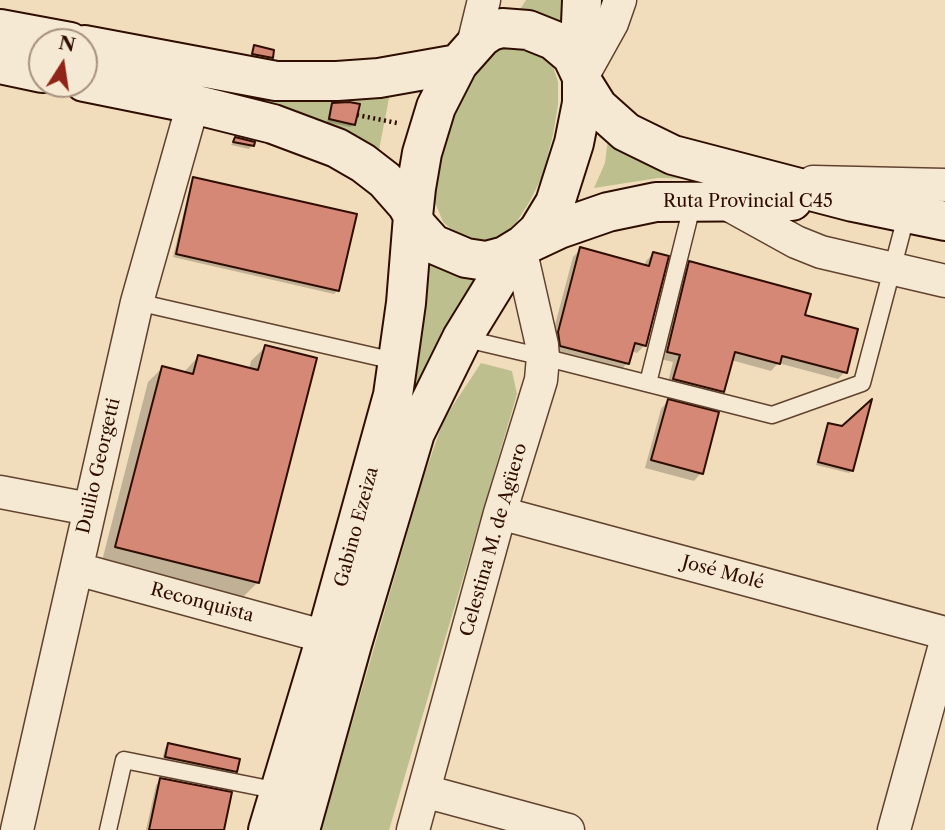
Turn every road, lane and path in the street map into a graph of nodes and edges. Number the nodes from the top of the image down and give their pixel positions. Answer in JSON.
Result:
{"nodes":[{"id":1,"x":582,"y":0,"type":"edge"},
{"id":2,"x":620,"y":0,"type":"edge"},
{"id":3,"x":483,"y":28,"type":"edge"},
{"id":4,"x":0,"y":29,"type":"edge"},
{"id":5,"x":28,"y":34,"type":"edge"},
{"id":6,"x":98,"y":48,"type":"edge"},
{"id":7,"x":0,"y":64,"type":"edge"},
{"id":8,"x":28,"y":70,"type":"edge"},
{"id":9,"x":581,"y":77,"type":"junction"},
{"id":10,"x":98,"y":85,"type":"edge"},
{"id":11,"x":193,"y":104,"type":"junction"},
{"id":12,"x":358,"y":115,"type":"dead end"},
{"id":13,"x":429,"y":129,"type":"junction"},
{"id":14,"x":770,"y":180,"type":"junction"},
{"id":15,"x":945,"y":185,"type":"edge"},
{"id":16,"x":707,"y":200,"type":"junction"},
{"id":17,"x":853,"y":202,"type":"junction"},
{"id":18,"x":907,"y":214,"type":"junction"},
{"id":19,"x":412,"y":216,"type":"junction"},
{"id":20,"x":945,"y":221,"type":"edge"},
{"id":21,"x":520,"y":248,"type":"junction"},
{"id":22,"x":892,"y":268,"type":"junction"},
{"id":23,"x":945,"y":281,"type":"edge"},
{"id":24,"x":137,"y":302,"type":"junction"},
{"id":25,"x":462,"y":338,"type":"junction"},
{"id":26,"x":543,"y":356,"type":"junction"},
{"id":27,"x":399,"y":362,"type":"junction"},
{"id":28,"x":648,"y":383,"type":"junction"},
{"id":29,"x":0,"y":492,"type":"edge"},
{"id":30,"x":89,"y":509,"type":"junction"},
{"id":31,"x":500,"y":513,"type":"junction"},
{"id":32,"x":77,"y":569,"type":"junction"},
{"id":33,"x":945,"y":633,"type":"edge"},
{"id":34,"x":326,"y":637,"type":"junction"},
{"id":35,"x":945,"y":645,"type":"edge"},
{"id":36,"x":279,"y":791,"type":"junction"},
{"id":37,"x":424,"y":791,"type":"junction"},
{"id":38,"x":17,"y":830,"type":"edge"},
{"id":39,"x":108,"y":830,"type":"edge"},
{"id":40,"x":268,"y":830,"type":"edge"},
{"id":41,"x":300,"y":830,"type":"edge"},
{"id":42,"x":413,"y":830,"type":"edge"},
{"id":43,"x":568,"y":830,"type":"edge"},
{"id":44,"x":894,"y":830,"type":"edge"}],
"edges":[{"from":1,"to":9,"type":"main road"},
{"from":2,"to":9,"type":"street"},
{"from":3,"to":6,"type":"main road"},
{"from":3,"to":9,"type":"main road"},
{"from":3,"to":13,"type":"main road"},
{"from":4,"to":5,"type":"main road"},
{"from":7,"to":8,"type":"main road"},
{"from":9,"to":14,"type":"main road","name":"Ruta Provincial C45"},
{"from":9,"to":21,"type":"main road"},
{"from":10,"to":11,"type":"main road"},
{"from":11,"to":19,"type":"main road"},
{"from":11,"to":24,"type":"street","name":"Duilio Georgetti"},
{"from":12,"to":13,"type":"path"},
{"from":13,"to":19,"type":"main road"},
{"from":14,"to":15,"type":"street"},
{"from":14,"to":17,"type":"main road","name":"Ruta Provincial C45"},
{"from":16,"to":17,"type":"main road","name":"Ruta Provincial C45"},
{"from":16,"to":21,"type":"main road","name":"Ruta Provincial C45"},
{"from":16,"to":22,"type":"street"},
{"from":16,"to":28,"type":"lane"},
{"from":17,"to":18,"type":"main road","name":"Ruta Provincial C45"},
{"from":18,"to":20,"type":"main road","name":"Ruta Provincial C45"},
{"from":18,"to":22,"type":"lane"},
{"from":19,"to":21,"type":"main road"},
{"from":19,"to":27,"type":"main road","name":"Gabino Ezeiza"},
{"from":21,"to":25,"type":"main road","name":"Gabino Ezeiza"},
{"from":21,"to":26,"type":"street","name":"Celestina M. de Agüero"},
{"from":22,"to":23,"type":"street"},
{"from":22,"to":28,"type":"lane"},
{"from":24,"to":27,"type":"lane"},
{"from":24,"to":30,"type":"street","name":"Duilio Georgetti"},
{"from":25,"to":26,"type":"lane"},
{"from":25,"to":41,"type":"main road","name":"Gabino Ezeiza"},
{"from":26,"to":28,"type":"lane"},
{"from":26,"to":31,"type":"street","name":"Celestina M. de Agüero"},
{"from":27,"to":34,"type":"main road","name":"Gabino Ezeiza"},
{"from":29,"to":30,"type":"street"},
{"from":30,"to":32,"type":"street","name":"Duilio Georgetti"},
{"from":31,"to":33,"type":"street","name":"José Molé"},
{"from":31,"to":37,"type":"street","name":"Celestina M. de Agüero"},
{"from":32,"to":34,"type":"street","name":"Reconquista"},
{"from":32,"to":38,"type":"street","name":"Duilio Georgetti"},
{"from":34,"to":36,"type":"main road","name":"Gabino Ezeiza"},
{"from":35,"to":44,"type":"street"},
{"from":36,"to":39,"type":"lane"},
{"from":36,"to":40,"type":"main road","name":"Gabino Ezeiza"},
{"from":37,"to":42,"type":"street","name":"Celestina M. de Agüero"},
{"from":37,"to":43,"type":"street"}]}
